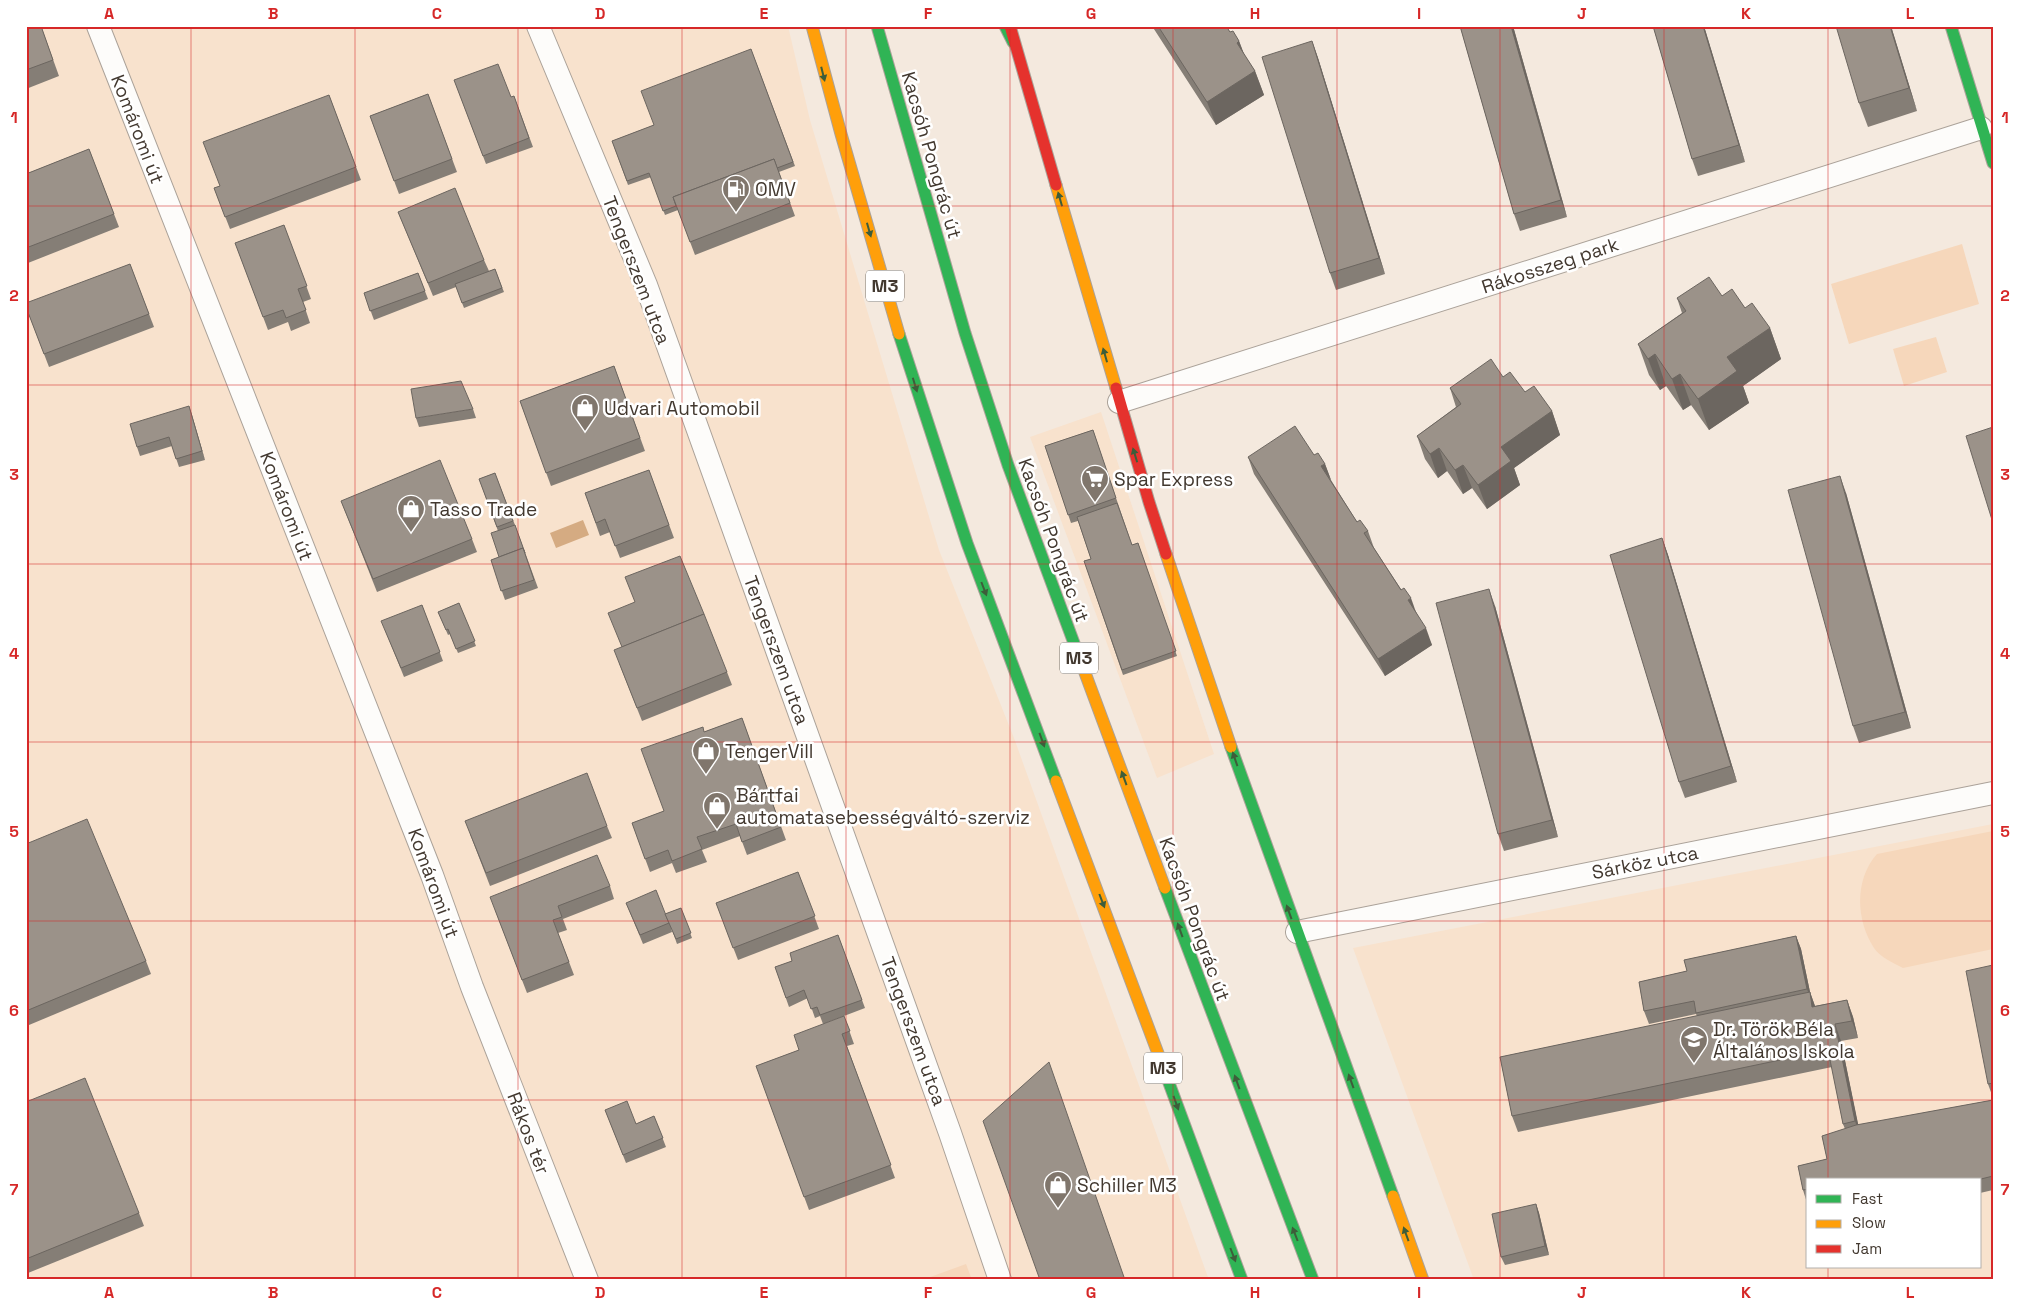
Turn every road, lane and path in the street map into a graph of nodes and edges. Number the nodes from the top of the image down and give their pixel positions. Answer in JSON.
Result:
{"nodes":[{"id":1,"x":98,"y":26,"type":"edge"},
{"id":2,"x":538,"y":26,"type":"edge"},
{"id":3,"x":812,"y":26,"type":"edge"},
{"id":4,"x":877,"y":26,"type":"edge"},
{"id":5,"x":1005,"y":26,"type":"edge"},
{"id":6,"x":1010,"y":26,"type":"edge"},
{"id":7,"x":1951,"y":26,"type":"edge"},
{"id":8,"x":1013,"y":42,"type":"junction"},
{"id":9,"x":1982,"y":128,"type":"junction"},
{"id":10,"x":1993,"y":163,"type":"edge"},
{"id":11,"x":1119,"y":402,"type":"junction"},
{"id":12,"x":1993,"y":793,"type":"edge"},
{"id":13,"x":1297,"y":932,"type":"junction"},
{"id":14,"x":472,"y":987,"type":"joint"},
{"id":15,"x":587,"y":1280,"type":"edge"},
{"id":16,"x":1000,"y":1280,"type":"edge"},
{"id":17,"x":1242,"y":1280,"type":"edge"},
{"id":18,"x":1313,"y":1280,"type":"edge"},
{"id":19,"x":1423,"y":1280,"type":"edge"}],
"edges":[{"from":1,"to":14,"type":"street","name":"Komáromi út"},
{"from":2,"to":16,"type":"street","name":"Tengerszem utca"},
{"from":3,"to":17,"type":"main road","number":"M3","one_way":true},
{"from":18,"to":4,"type":"main road","name":"Kacsóh Pongrác út","number":"M3","one_way":true},
{"from":5,"to":8,"type":"main road"},
{"from":6,"to":8,"type":"main road"},
{"from":7,"to":9,"type":"main road"},
{"from":11,"to":8,"type":"main road","one_way":true},
{"from":9,"to":10,"type":"main road"},
{"from":9,"to":11,"type":"street","name":"Rákosszeg park"},
{"from":13,"to":11,"type":"main road","one_way":true},
{"from":12,"to":13,"type":"street","name":"Sárköz utca"},
{"from":19,"to":13,"type":"main road","one_way":true},
{"from":14,"to":15,"type":"street","name":"Rákos tér"}]}
